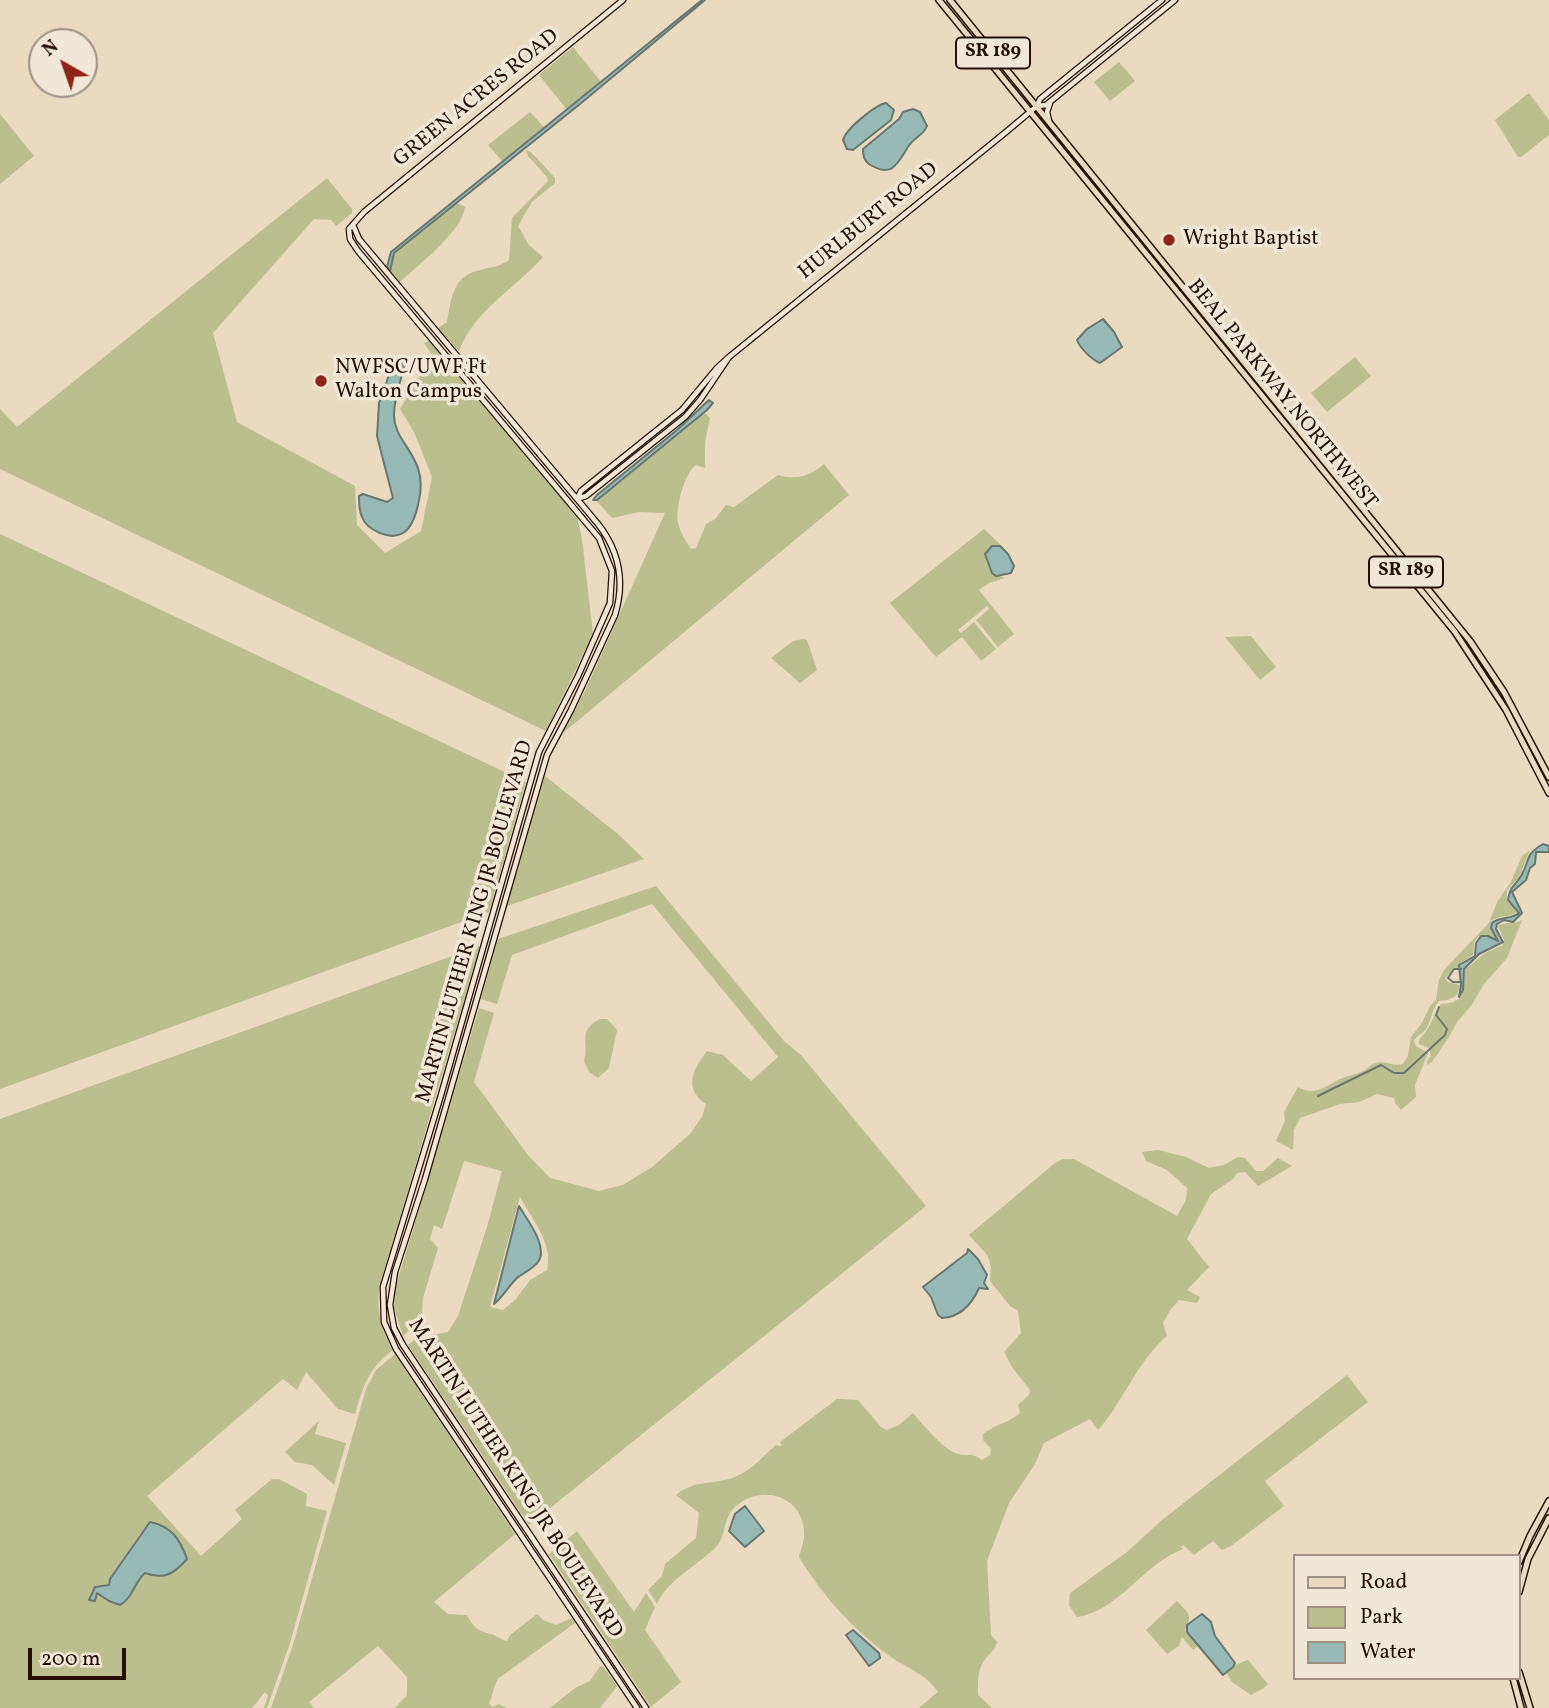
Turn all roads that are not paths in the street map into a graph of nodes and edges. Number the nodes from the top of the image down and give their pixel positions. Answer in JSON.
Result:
{"nodes":[{"id":1,"x":623,"y":0,"type":"edge"},
{"id":2,"x":939,"y":0,"type":"edge"},
{"id":3,"x":950,"y":0,"type":"edge"},
{"id":4,"x":1162,"y":0,"type":"edge"},
{"id":5,"x":1175,"y":0,"type":"edge"},
{"id":6,"x":1051,"y":101,"type":"junction"},
{"id":7,"x":1037,"y":106,"type":"junction"},
{"id":8,"x":1030,"y":112,"type":"junction"},
{"id":9,"x":1049,"y":122,"type":"junction"},
{"id":10,"x":1066,"y":157,"type":"junction"},
{"id":11,"x":1078,"y":157,"type":"junction"},
{"id":12,"x":353,"y":225,"type":"junction"},
{"id":13,"x":729,"y":357,"type":"junction"},
{"id":14,"x":1315,"y":461,"type":"junction"},
{"id":15,"x":1331,"y":468,"type":"junction"},
{"id":16,"x":1329,"y":479,"type":"junction"},
{"id":17,"x":566,"y":485,"type":"junction"},
{"id":18,"x":588,"y":486,"type":"junction"},
{"id":19,"x":592,"y":492,"type":"junction"},
{"id":20,"x":577,"y":499,"type":"junction"},
{"id":21,"x":571,"y":504,"type":"junction"},
{"id":22,"x":590,"y":514,"type":"junction"},
{"id":23,"x":1420,"y":589,"type":"junction"},
{"id":24,"x":1430,"y":591,"type":"junction"},
{"id":25,"x":1549,"y":777,"type":"edge"},
{"id":26,"x":1549,"y":793,"type":"edge"},
{"id":27,"x":1549,"y":1501,"type":"edge"},
{"id":28,"x":1549,"y":1518,"type":"edge"},
{"id":29,"x":544,"y":1556,"type":"junction"},
{"id":30,"x":1521,"y":1559,"type":"edge"},
{"id":31,"x":538,"y":1561,"type":"junction"},
{"id":32,"x":1521,"y":1561,"type":"edge"},
{"id":33,"x":1527,"y":1562,"type":"junction"},
{"id":34,"x":1521,"y":1584,"type":"edge"},
{"id":35,"x":1521,"y":1679,"type":"edge"},
{"id":36,"x":1514,"y":1680,"type":"edge"},
{"id":37,"x":631,"y":1686,"type":"junction"},
{"id":38,"x":625,"y":1690,"type":"junction"},
{"id":39,"x":637,"y":1708,"type":"edge"},
{"id":40,"x":646,"y":1708,"type":"edge"},
{"id":41,"x":1521,"y":1708,"type":"edge"},
{"id":42,"x":1530,"y":1708,"type":"edge"}],
"edges":[{"from":1,"to":12,"type":"main road","name":"GREEN ACRES ROAD"},
{"from":2,"to":8,"type":"main road","name":"BEAL PARKWAY NORTHWEST","number":"SR 189"},
{"from":3,"to":7,"type":"main road","name":"BEAL PARKWAY NORTHWEST","number":"SR 189"},
{"from":4,"to":7,"type":"main road","name":"HURLBURT ROAD"},
{"from":5,"to":6,"type":"main road"},
{"from":6,"to":7,"type":"main road"},
{"from":6,"to":9,"type":"main road"},
{"from":7,"to":8,"type":"main road","name":"HURLBURT ROAD"},
{"from":7,"to":9,"type":"main road","name":"BEAL PARKWAY NORTHWEST","number":"SR 189"},
{"from":8,"to":10,"type":"main road","name":"BEAL PARKWAY NORTHWEST","number":"SR 189"},
{"from":8,"to":13,"type":"main road","name":"HURLBURT ROAD"},
{"from":9,"to":11,"type":"main road","name":"BEAL PARKWAY NORTHWEST","number":"SR 189"},
{"from":10,"to":11,"type":"main road"},
{"from":10,"to":14,"type":"main road","name":"BEAL PARKWAY NORTHWEST","number":"SR 189"},
{"from":11,"to":15,"type":"main road","name":"BEAL PARKWAY NORTHWEST","number":"SR 189"},
{"from":12,"to":17,"type":"main road","name":"MARTIN LUTHER KING JR BOULEVARD"},
{"from":12,"to":21,"type":"main road","name":"MARTIN LUTHER KING JR BOULEVARD"},
{"from":13,"to":18,"type":"main road","name":"HURLBURT ROAD"},
{"from":13,"to":19,"type":"main road","name":"HURLBURT ROAD"},
{"from":14,"to":15,"type":"main road"},
{"from":14,"to":16,"type":"main road","name":"BEAL PARKWAY NORTHWEST","number":"SR 189"},
{"from":15,"to":16,"type":"main road"},
{"from":15,"to":24,"type":"main road","name":"BEAL PARKWAY NORTHWEST","number":"SR 189"},
{"from":16,"to":23,"type":"main road","name":"BEAL PARKWAY NORTHWEST","number":"SR 189"},
{"from":17,"to":18,"type":"main road"},
{"from":17,"to":20,"type":"main road","name":"MARTIN LUTHER KING JR BOULEVARD"},
{"from":18,"to":20,"type":"main road","name":"HURLBURT ROAD"},
{"from":19,"to":20,"type":"main road","name":"HURLBURT ROAD"},
{"from":19,"to":22,"type":"main road"},
{"from":20,"to":21,"type":"main road","name":"HURLBURT ROAD"},
{"from":20,"to":22,"type":"main road","name":"MARTIN LUTHER KING JR BOULEVARD"},
{"from":21,"to":31,"type":"main road","name":"MARTIN LUTHER KING JR BOULEVARD"},
{"from":22,"to":29,"type":"main road","name":"MARTIN LUTHER KING JR BOULEVARD"},
{"from":23,"to":24,"type":"main road"},
{"from":23,"to":26,"type":"main road","name":"BEAL PARKWAY NORTHWEST","number":"SR 189"},
{"from":24,"to":25,"type":"main road","name":"BEAL PARKWAY NORTHWEST","number":"SR 189"},
{"from":27,"to":30,"type":"main road"},
{"from":28,"to":33,"type":"main road"},
{"from":29,"to":31,"type":"main road"},
{"from":29,"to":37,"type":"main road","name":"MARTIN LUTHER KING JR BOULEVARD"},
{"from":31,"to":38,"type":"main road","name":"MARTIN LUTHER KING JR BOULEVARD"},
{"from":32,"to":33,"type":"main road"},
{"from":33,"to":34,"type":"main road"},
{"from":35,"to":42,"type":"main road"},
{"from":36,"to":41,"type":"main road"},
{"from":37,"to":38,"type":"main road"},
{"from":37,"to":40,"type":"main road","name":"MARTIN LUTHER KING JR BOULEVARD"},
{"from":38,"to":39,"type":"main road","name":"MARTIN LUTHER KING JR BOULEVARD"}]}
